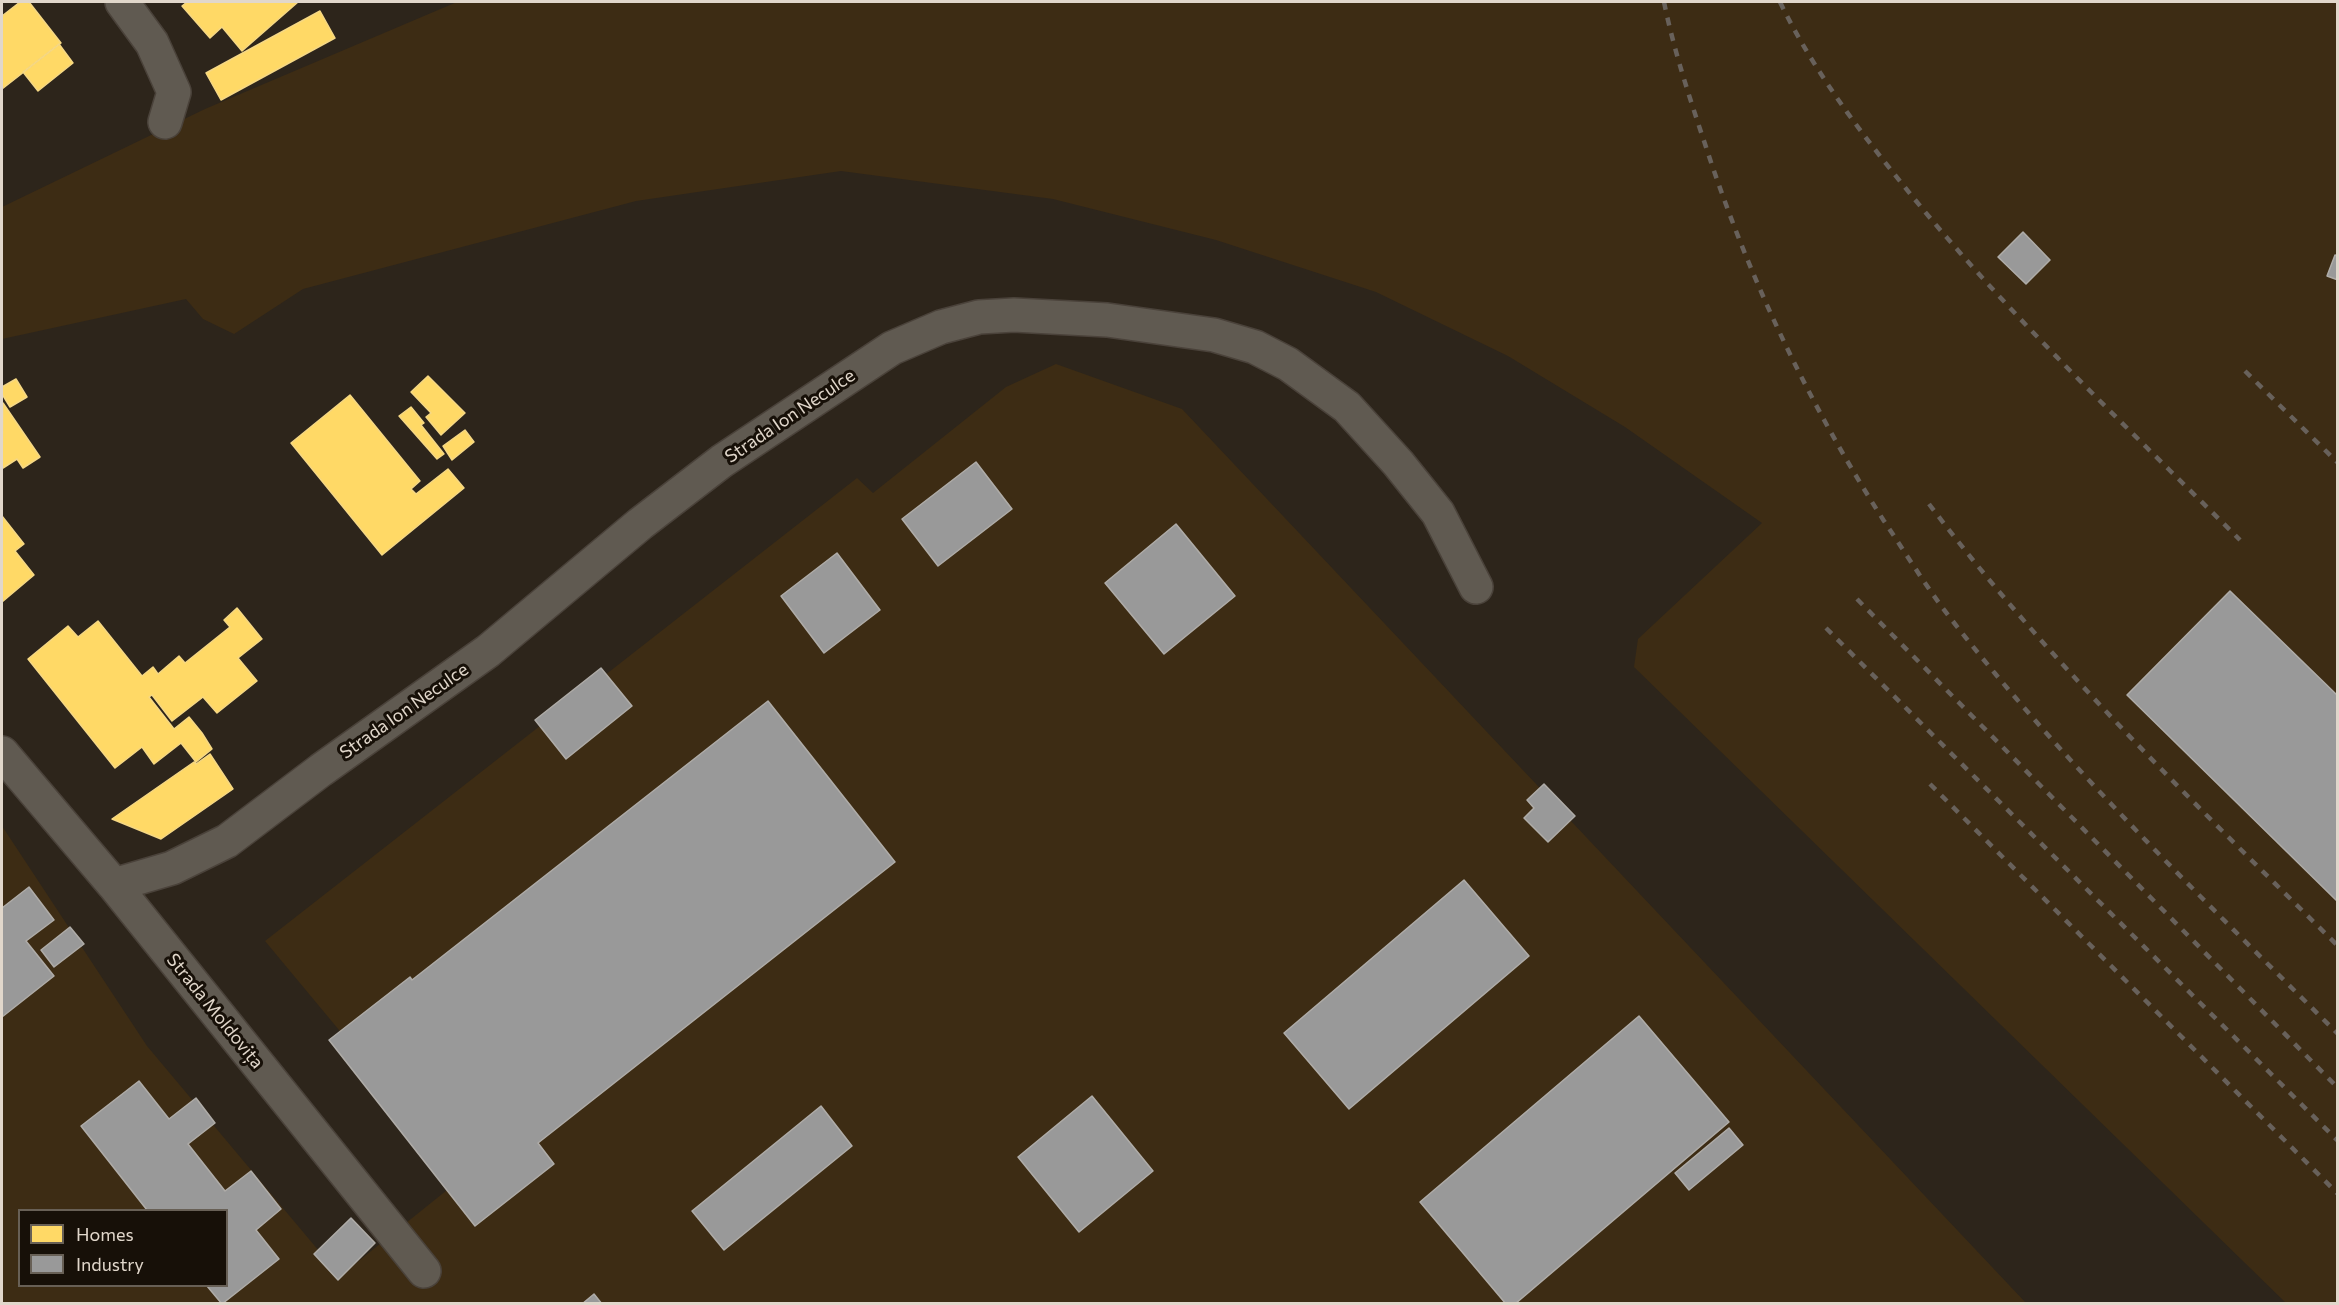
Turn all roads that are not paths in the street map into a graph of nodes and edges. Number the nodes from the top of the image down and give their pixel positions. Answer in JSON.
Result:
{"nodes":[{"id":1,"x":122,"y":2,"type":"edge"},
{"id":2,"x":165,"y":122,"type":"dead end"},
{"id":3,"x":1476,"y":586,"type":"dead end"},
{"id":4,"x":2,"y":753,"type":"edge"},
{"id":5,"x":114,"y":885,"type":"junction"},
{"id":6,"x":424,"y":1271,"type":"dead end"}],
"edges":[{"from":1,"to":2,"type":"street"},
{"from":3,"to":5,"type":"street","name":"Strada Ion Neculce"},
{"from":4,"to":5,"type":"street","name":"Strada Moldovița"},
{"from":5,"to":6,"type":"street","name":"Strada Moldovița"}]}
